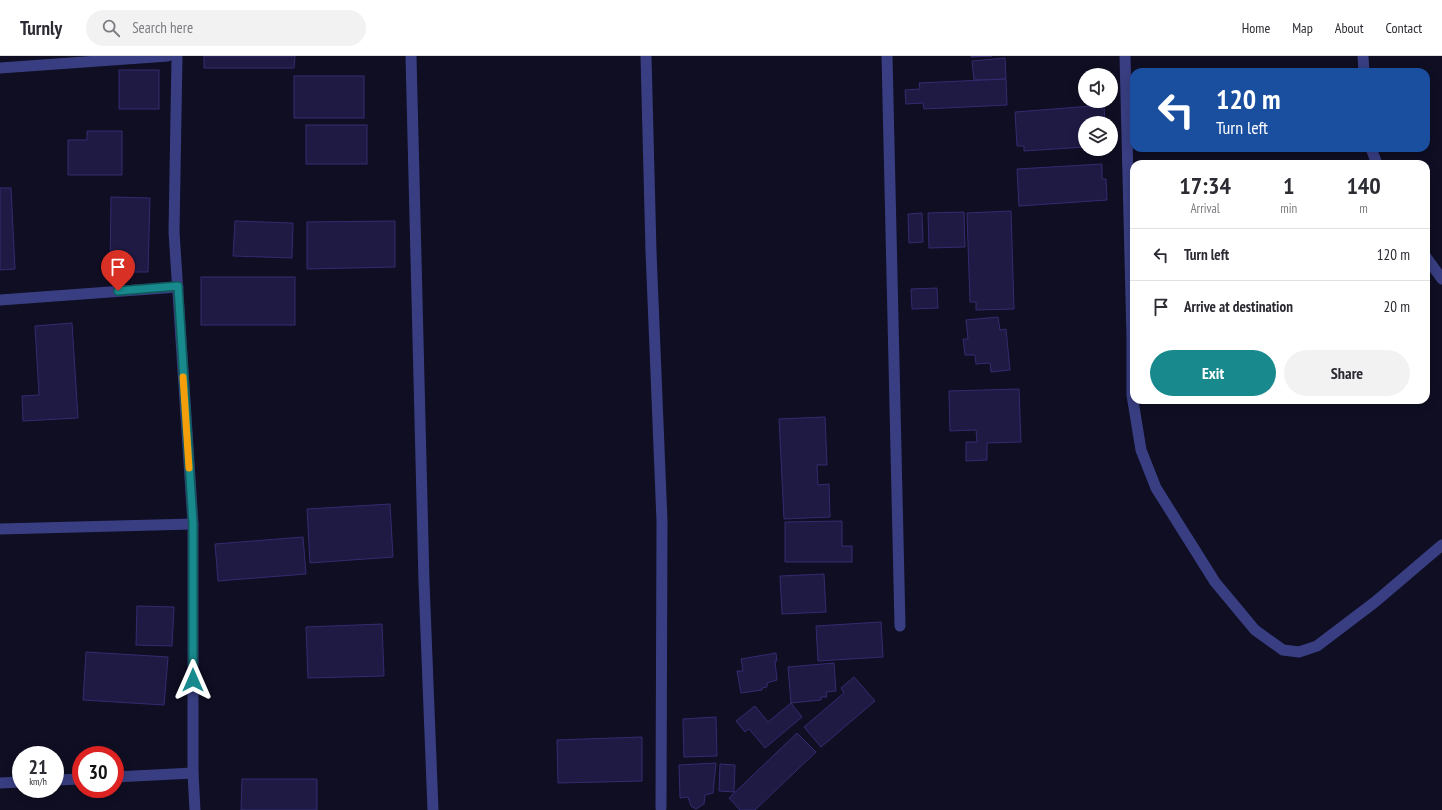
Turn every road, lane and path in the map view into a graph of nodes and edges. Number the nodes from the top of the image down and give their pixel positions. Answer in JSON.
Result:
{"nodes":[{"id":1,"x":168,"y":56,"type":"edge"},
{"id":2,"x":177,"y":56,"type":"edge"},
{"id":3,"x":411,"y":56,"type":"edge"},
{"id":4,"x":646,"y":56,"type":"edge"},
{"id":5,"x":887,"y":56,"type":"edge"},
{"id":6,"x":1125,"y":56,"type":"edge"},
{"id":7,"x":1363,"y":56,"type":"edge"},
{"id":8,"x":0,"y":68,"type":"edge"},
{"id":9,"x":1364,"y":68,"type":"edge"},
{"id":10,"x":1130,"y":257,"type":"edge"},
{"id":11,"x":1430,"y":262,"type":"edge"},
{"id":12,"x":1442,"y":279,"type":"edge"},
{"id":13,"x":178,"y":286,"type":"junction"},
{"id":14,"x":0,"y":300,"type":"edge"},
{"id":15,"x":1133,"y":404,"type":"edge"},
{"id":16,"x":193,"y":524,"type":"junction"},
{"id":17,"x":0,"y":529,"type":"edge"},
{"id":18,"x":1442,"y":545,"type":"edge"},
{"id":19,"x":900,"y":626,"type":"dead end"},
{"id":20,"x":193,"y":773,"type":"junction"},
{"id":21,"x":124,"y":777,"type":"edge"},
{"id":22,"x":12,"y":782,"type":"edge"},
{"id":23,"x":0,"y":783,"type":"edge"},
{"id":24,"x":661,"y":808,"type":"dead end"},
{"id":25,"x":195,"y":810,"type":"edge"},
{"id":26,"x":432,"y":810,"type":"edge"}],
"edges":[{"from":1,"to":8,"type":"street"},
{"from":2,"to":13,"type":"street"},
{"from":3,"to":26,"type":"street"},
{"from":4,"to":24,"type":"street"},
{"from":5,"to":19,"type":"street"},
{"from":6,"to":10,"type":"street"},
{"from":7,"to":9,"type":"street"},
{"from":11,"to":12,"type":"street"},
{"from":13,"to":14,"type":"street"},
{"from":13,"to":16,"type":"street"},
{"from":15,"to":18,"type":"street"},
{"from":16,"to":17,"type":"street"},
{"from":16,"to":20,"type":"street"},
{"from":20,"to":21,"type":"street"},
{"from":20,"to":25,"type":"street"},
{"from":22,"to":23,"type":"street"}]}
